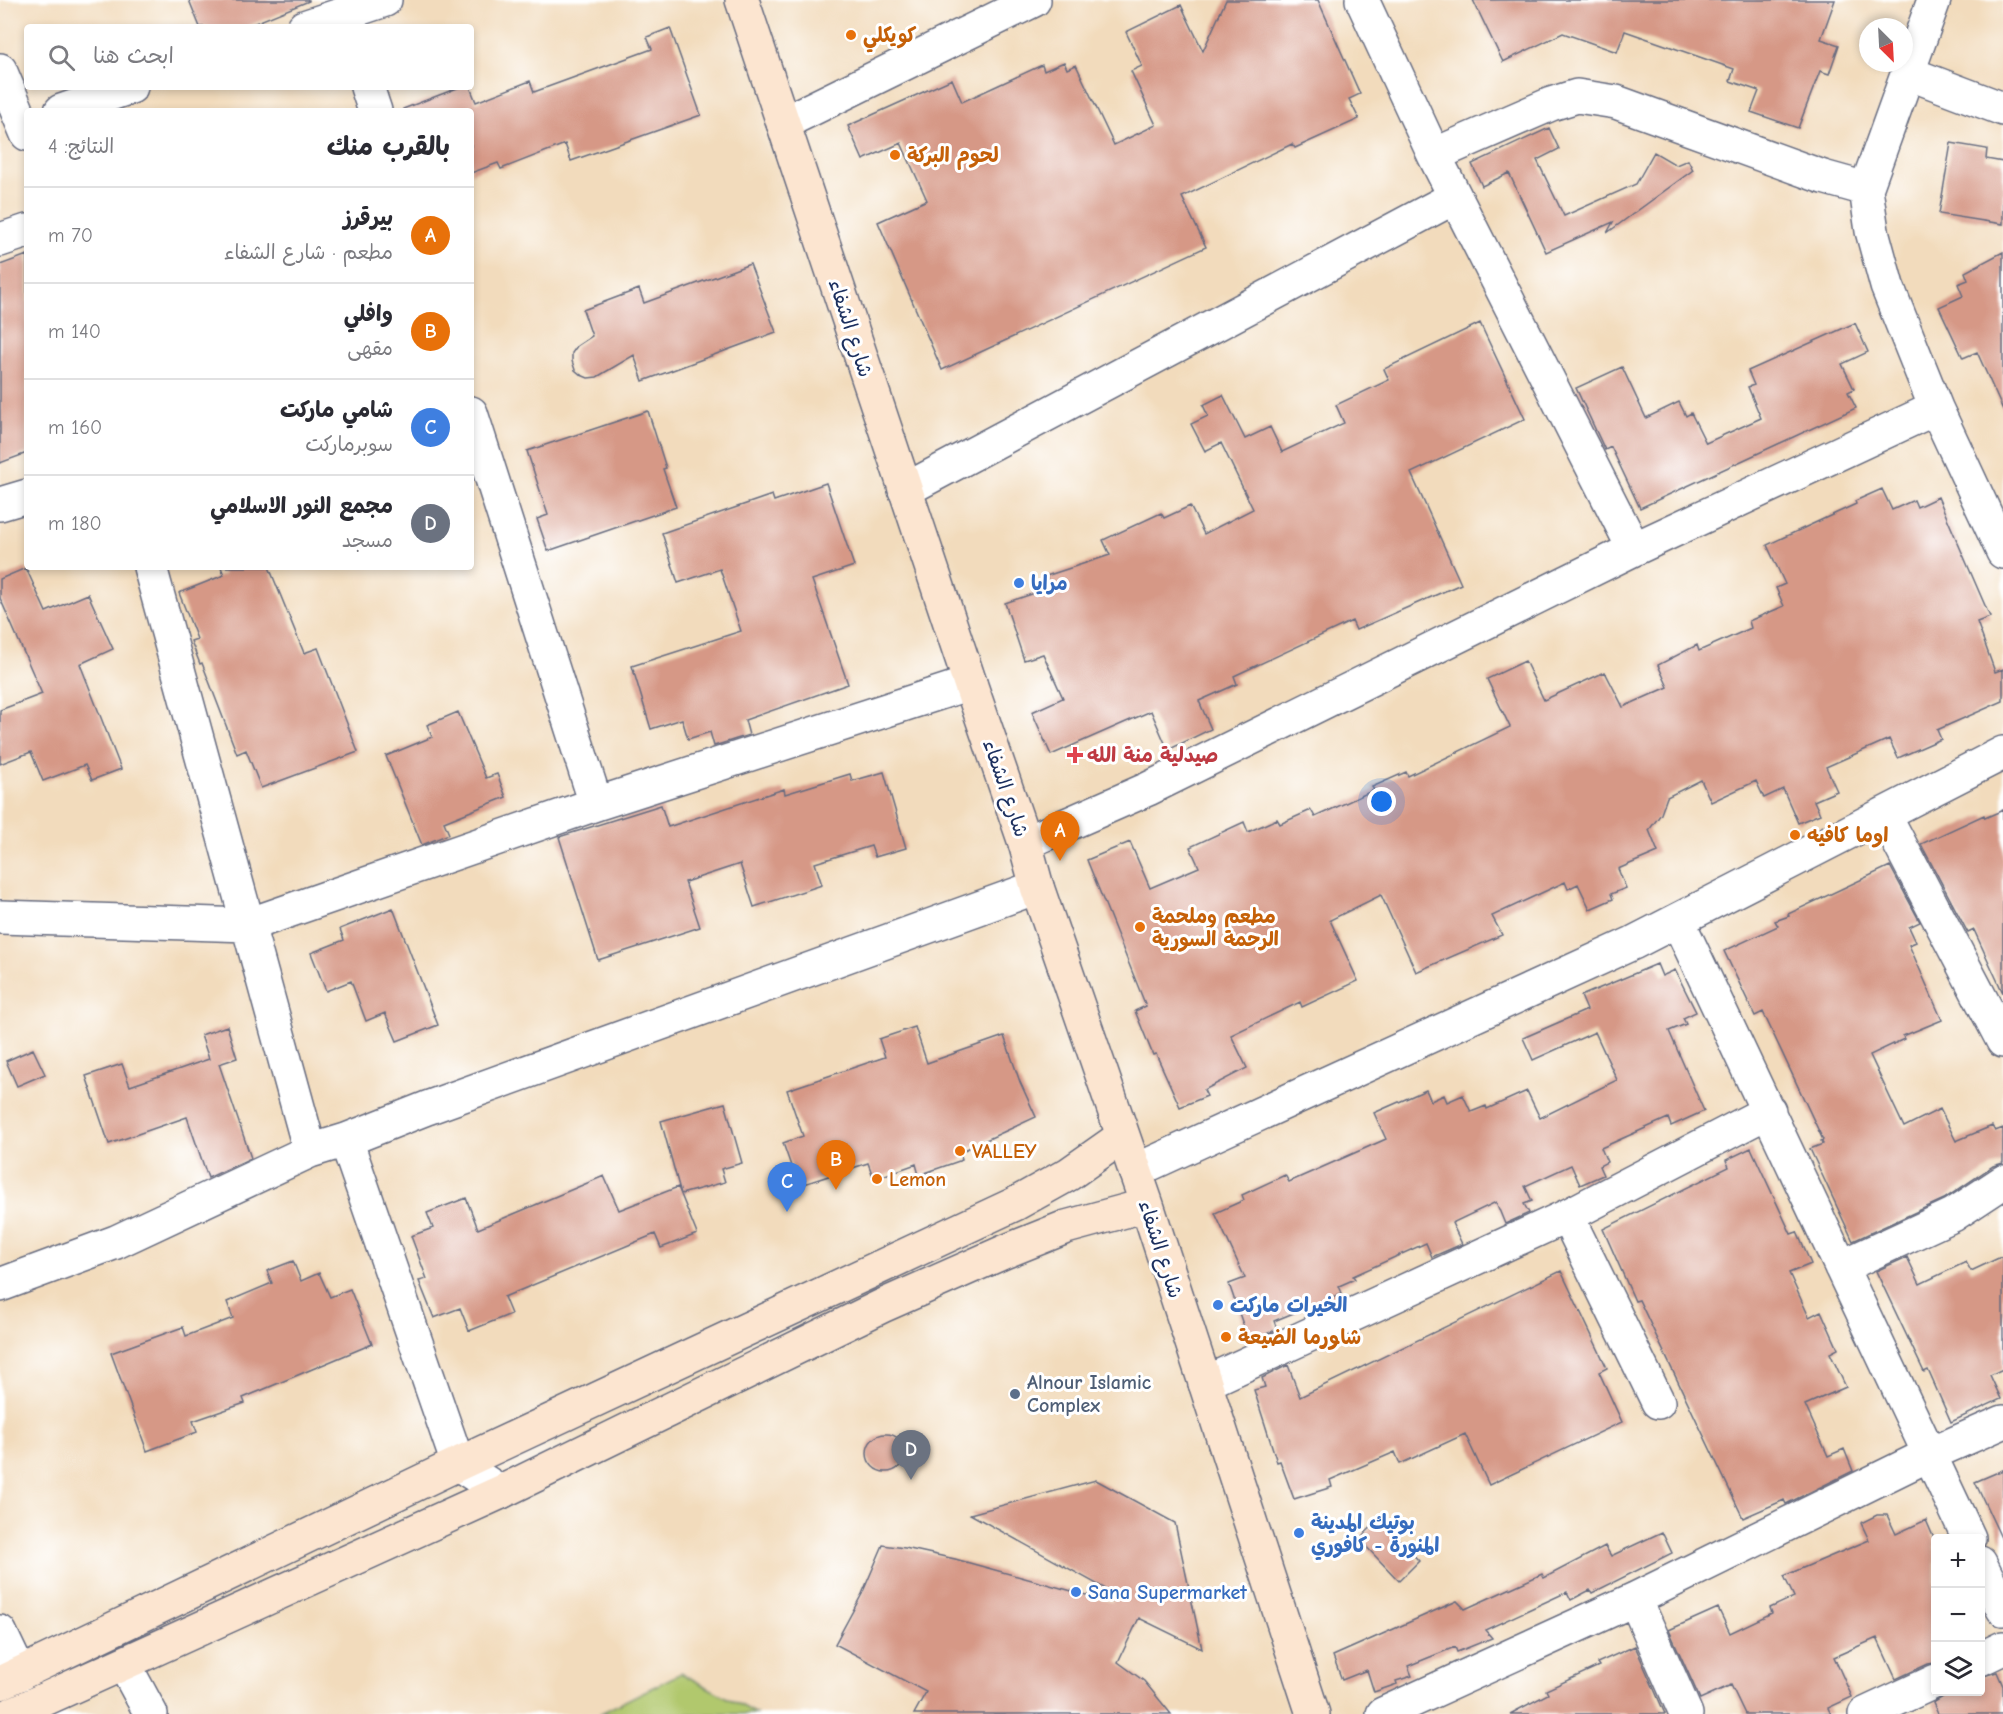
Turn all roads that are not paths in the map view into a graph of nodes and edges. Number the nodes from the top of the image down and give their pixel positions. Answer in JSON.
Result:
{"nodes":[{"id":1,"x":385,"y":0,"type":"edge"},
{"id":2,"x":742,"y":0,"type":"edge"},
{"id":3,"x":1034,"y":0,"type":"edge"},
{"id":4,"x":1362,"y":0,"type":"edge"},
{"id":5,"x":1934,"y":0,"type":"edge"},
{"id":6,"x":343,"y":14,"type":"edge"},
{"id":7,"x":313,"y":24,"type":"edge"},
{"id":8,"x":0,"y":70,"type":"edge"},
{"id":9,"x":1908,"y":73,"type":"junction"},
{"id":10,"x":121,"y":90,"type":"edge"},
{"id":11,"x":368,"y":90,"type":"edge"},
{"id":12,"x":70,"y":108,"type":"edge"},
{"id":13,"x":374,"y":108,"type":"edge"},
{"id":14,"x":2003,"y":109,"type":"edge"},
{"id":15,"x":24,"y":123,"type":"edge"},
{"id":16,"x":783,"y":123,"type":"junction"},
{"id":17,"x":1434,"y":155,"type":"junction"},
{"id":18,"x":1866,"y":189,"type":"junction"},
{"id":19,"x":1455,"y":197,"type":"junction"},
{"id":20,"x":24,"y":232,"type":"edge"},
{"id":21,"x":0,"y":240,"type":"edge"},
{"id":22,"x":1936,"y":408,"type":"junction"},
{"id":23,"x":474,"y":422,"type":"edge"},
{"id":24,"x":905,"y":490,"type":"junction"},
{"id":25,"x":24,"y":497,"type":"edge"},
{"id":26,"x":0,"y":504,"type":"edge"},
{"id":27,"x":1634,"y":549,"type":"junction"},
{"id":28,"x":2003,"y":552,"type":"edge"},
{"id":29,"x":151,"y":570,"type":"edge"},
{"id":30,"x":970,"y":683,"type":"junction"},
{"id":31,"x":2003,"y":753,"type":"edge"},
{"id":32,"x":596,"y":804,"type":"junction"},
{"id":33,"x":1884,"y":814,"type":"junction"},
{"id":34,"x":1025,"y":843,"type":"junction"},
{"id":35,"x":1037,"y":887,"type":"junction"},
{"id":36,"x":0,"y":917,"type":"edge"},
{"id":37,"x":1678,"y":921,"type":"junction"},
{"id":38,"x":248,"y":925,"type":"junction"},
{"id":39,"x":2000,"y":1029,"type":"edge"},
{"id":40,"x":1769,"y":1111,"type":"junction"},
{"id":41,"x":1123,"y":1136,"type":"junction"},
{"id":42,"x":346,"y":1140,"type":"junction"},
{"id":43,"x":310,"y":1151,"type":"junction"},
{"id":44,"x":1135,"y":1171,"type":"junction"},
{"id":45,"x":2003,"y":1182,"type":"edge"},
{"id":46,"x":1147,"y":1205,"type":"junction"},
{"id":47,"x":1567,"y":1216,"type":"junction"},
{"id":48,"x":1840,"y":1267,"type":"junction"},
{"id":49,"x":0,"y":1285,"type":"edge"},
{"id":50,"x":1205,"y":1383,"type":"junction"},
{"id":51,"x":1658,"y":1402,"type":"dead end"},
{"id":52,"x":2003,"y":1422,"type":"edge"},
{"id":53,"x":1928,"y":1455,"type":"junction"},
{"id":54,"x":458,"y":1464,"type":"junction"},
{"id":55,"x":501,"y":1492,"type":"junction"},
{"id":56,"x":1967,"y":1534,"type":"edge"},
{"id":57,"x":1985,"y":1573,"type":"edge"},
{"id":58,"x":1635,"y":1599,"type":"junction"},
{"id":59,"x":2003,"y":1609,"type":"edge"},
{"id":60,"x":0,"y":1632,"type":"edge"},
{"id":61,"x":2003,"y":1648,"type":"edge"},
{"id":62,"x":1985,"y":1657,"type":"edge"},
{"id":63,"x":124,"y":1664,"type":"junction"},
{"id":64,"x":10,"y":1678,"type":"edge"},
{"id":65,"x":1931,"y":1683,"type":"edge"},
{"id":66,"x":12,"y":1714,"type":"edge"},
{"id":67,"x":151,"y":1714,"type":"edge"},
{"id":68,"x":1313,"y":1714,"type":"edge"},
{"id":69,"x":1383,"y":1714,"type":"edge"},
{"id":70,"x":1686,"y":1714,"type":"edge"},
{"id":71,"x":1866,"y":1714,"type":"edge"}],
"edges":[{"from":1,"to":6,"type":"street"},
{"from":2,"to":16,"type":"street","name":"شارع الشفاء"},
{"from":3,"to":16,"type":"street"},
{"from":4,"to":17,"type":"street"},
{"from":5,"to":9,"type":"street"},
{"from":6,"to":7,"type":"street"},
{"from":8,"to":15,"type":"street"},
{"from":9,"to":14,"type":"street"},
{"from":9,"to":18,"type":"street"},
{"from":10,"to":12,"type":"street"},
{"from":11,"to":13,"type":"street"},
{"from":16,"to":24,"type":"street","name":"شارع الشفاء"},
{"from":17,"to":18,"type":"street"},
{"from":17,"to":19,"type":"street"},
{"from":18,"to":22,"type":"street"},
{"from":19,"to":24,"type":"street"},
{"from":19,"to":27,"type":"street"},
{"from":20,"to":21,"type":"street"},
{"from":22,"to":27,"type":"street"},
{"from":22,"to":28,"type":"street"},
{"from":23,"to":32,"type":"street"},
{"from":24,"to":30,"type":"street","name":"شارع الشفاء"},
{"from":25,"to":26,"type":"street"},
{"from":27,"to":34,"type":"street"},
{"from":29,"to":38,"type":"street"},
{"from":30,"to":32,"type":"street"},
{"from":30,"to":34,"type":"street","name":"شارع الشفاء"},
{"from":31,"to":33,"type":"street"},
{"from":32,"to":38,"type":"street"},
{"from":33,"to":37,"type":"street"},
{"from":33,"to":39,"type":"street"},
{"from":34,"to":35,"type":"street","name":"شارع الشفاء"},
{"from":35,"to":41,"type":"street","name":"شارع الشفاء"},
{"from":35,"to":42,"type":"street"},
{"from":36,"to":38,"type":"street"},
{"from":37,"to":40,"type":"street"},
{"from":37,"to":44,"type":"street"},
{"from":38,"to":43,"type":"street"},
{"from":40,"to":47,"type":"street"},
{"from":40,"to":48,"type":"street"},
{"from":41,"to":44,"type":"street","name":"شارع الشفاء"},
{"from":41,"to":54,"type":"street"},
{"from":42,"to":43,"type":"street"},
{"from":42,"to":54,"type":"street"},
{"from":43,"to":49,"type":"street"},
{"from":44,"to":46,"type":"street","name":"شارع الشفاء"},
{"from":45,"to":48,"type":"street"},
{"from":46,"to":50,"type":"street","name":"شارع الشفاء"},
{"from":46,"to":55,"type":"street"},
{"from":47,"to":50,"type":"street"},
{"from":47,"to":51,"type":"street"},
{"from":48,"to":53,"type":"street"},
{"from":50,"to":68,"type":"street","name":"شارع الشفاء"},
{"from":52,"to":53,"type":"street"},
{"from":53,"to":56,"type":"street"},
{"from":53,"to":58,"type":"street"},
{"from":54,"to":55,"type":"street"},
{"from":54,"to":64,"type":"street"},
{"from":55,"to":63,"type":"street"},
{"from":57,"to":59,"type":"street"},
{"from":58,"to":69,"type":"street"},
{"from":58,"to":70,"type":"street"},
{"from":60,"to":64,"type":"street"},
{"from":61,"to":62,"type":"street"},
{"from":63,"to":66,"type":"street"},
{"from":63,"to":67,"type":"street"},
{"from":65,"to":71,"type":"street"}]}
